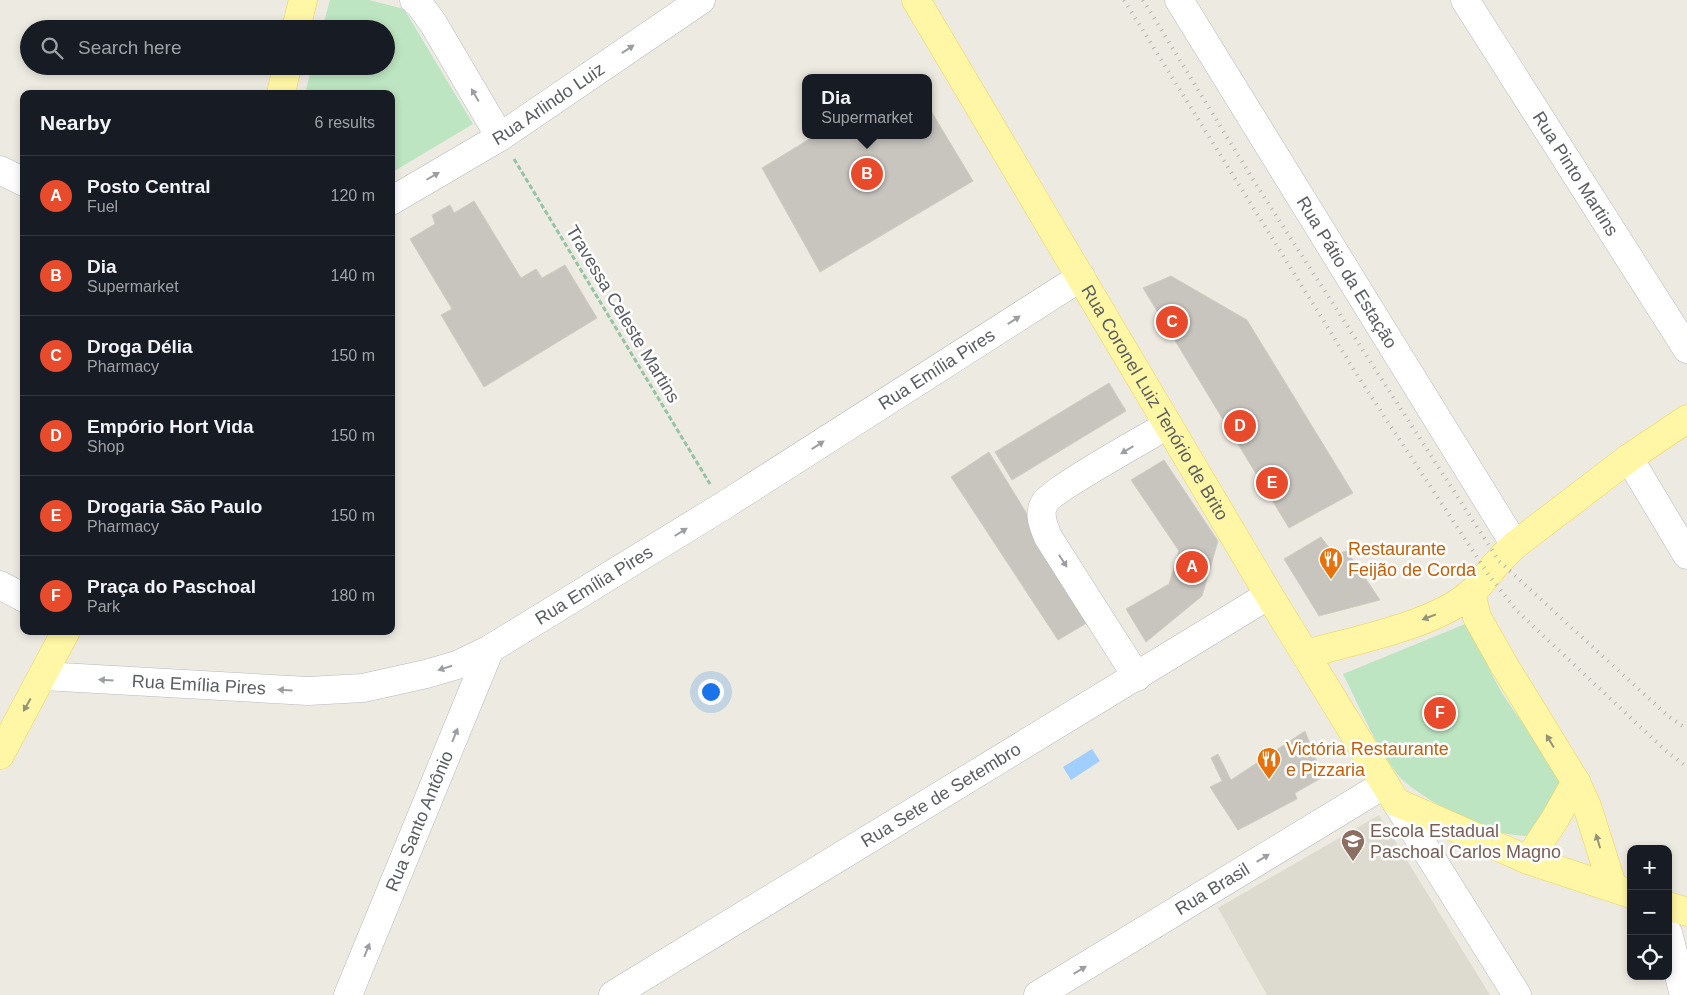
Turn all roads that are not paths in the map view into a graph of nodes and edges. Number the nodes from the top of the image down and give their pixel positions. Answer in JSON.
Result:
{"nodes":[{"id":1,"x":303,"y":0,"type":"edge"},
{"id":2,"x":414,"y":0,"type":"edge"},
{"id":3,"x":701,"y":0,"type":"edge"},
{"id":4,"x":916,"y":0,"type":"edge"},
{"id":5,"x":1179,"y":0,"type":"edge"},
{"id":6,"x":1465,"y":0,"type":"edge"},
{"id":7,"x":298,"y":20,"type":"edge"},
{"id":8,"x":285,"y":75,"type":"edge"},
{"id":9,"x":282,"y":90,"type":"edge"},
{"id":10,"x":500,"y":137,"type":"junction"},
{"id":11,"x":0,"y":170,"type":"edge"},
{"id":12,"x":20,"y":180,"type":"edge"},
{"id":13,"x":395,"y":198,"type":"edge"},
{"id":14,"x":1081,"y":277,"type":"junction"},
{"id":15,"x":1687,"y":348,"type":"edge"},
{"id":16,"x":1687,"y":419,"type":"edge"},
{"id":17,"x":1168,"y":425,"type":"junction"},
{"id":18,"x":1629,"y":458,"type":"junction"},
{"id":19,"x":1515,"y":544,"type":"junction"},
{"id":20,"x":1687,"y":556,"type":"edge"},
{"id":21,"x":0,"y":585,"type":"edge"},
{"id":22,"x":1471,"y":593,"type":"junction"},
{"id":23,"x":20,"y":596,"type":"edge"},
{"id":24,"x":1269,"y":596,"type":"junction"},
{"id":25,"x":64,"y":635,"type":"edge"},
{"id":26,"x":490,"y":649,"type":"junction"},
{"id":27,"x":1306,"y":654,"type":"junction"},
{"id":28,"x":43,"y":676,"type":"junction"},
{"id":29,"x":1137,"y":677,"type":"junction"},
{"id":30,"x":0,"y":755,"type":"edge"},
{"id":31,"x":1576,"y":782,"type":"junction"},
{"id":32,"x":1390,"y":793,"type":"junction"},
{"id":33,"x":1528,"y":860,"type":"junction"},
{"id":34,"x":1622,"y":891,"type":"edge"},
{"id":35,"x":1672,"y":907,"type":"edge"},
{"id":36,"x":1687,"y":912,"type":"edge"},
{"id":37,"x":1669,"y":935,"type":"edge"},
{"id":38,"x":348,"y":995,"type":"edge"},
{"id":39,"x":613,"y":995,"type":"edge"},
{"id":40,"x":1038,"y":995,"type":"edge"},
{"id":41,"x":1517,"y":995,"type":"edge"},
{"id":42,"x":1684,"y":995,"type":"edge"}],
"edges":[{"from":1,"to":7,"type":"main road"},
{"from":10,"to":2,"type":"street","one_way":true},
{"from":10,"to":3,"type":"street","name":"Rua Arlindo Luiz","one_way":true},
{"from":4,"to":14,"type":"main road","name":"Rua Coronel Luiz Tenório de Brito"},
{"from":5,"to":19,"type":"street","name":"Rua Pátio da Estação"},
{"from":6,"to":15,"type":"street","name":"Rua Pinto Martins"},
{"from":8,"to":9,"type":"main road"},
{"from":13,"to":10,"type":"street","name":"Rua Arlindo Luiz","one_way":true},
{"from":11,"to":12,"type":"street"},
{"from":14,"to":17,"type":"main road","name":"Rua Coronel Luiz Tenório de Brito"},
{"from":26,"to":14,"type":"street","name":"Rua Emília Pires","one_way":true},
{"from":16,"to":18,"type":"main road"},
{"from":17,"to":24,"type":"main road","name":"Rua Coronel Luiz Tenório de Brito"},
{"from":17,"to":29,"type":"street","one_way":true},
{"from":18,"to":19,"type":"main road"},
{"from":18,"to":20,"type":"street"},
{"from":19,"to":22,"type":"main road"},
{"from":21,"to":23,"type":"street"},
{"from":22,"to":27,"type":"main road","one_way":true},
{"from":31,"to":22,"type":"main road","one_way":true},
{"from":24,"to":27,"type":"main road","name":"Rua Coronel Luiz Tenório de Brito"},
{"from":24,"to":29,"type":"street","name":"Rua Sete de Setembro"},
{"from":25,"to":28,"type":"main road"},
{"from":26,"to":28,"type":"street","name":"Rua Emília Pires","one_way":true},
{"from":38,"to":26,"type":"street","name":"Rua Santo Antônio","one_way":true},
{"from":27,"to":32,"type":"main road","name":"Rua Coronel Luiz Tenório de Brito"},
{"from":28,"to":30,"type":"main road","one_way":true},
{"from":29,"to":39,"type":"street","name":"Rua Sete de Setembro"},
{"from":31,"to":33,"type":"main road"},
{"from":34,"to":31,"type":"main road","one_way":true},
{"from":32,"to":33,"type":"main road"},
{"from":40,"to":32,"type":"street","name":"Rua Brasil","one_way":true},
{"from":32,"to":41,"type":"street"},
{"from":33,"to":34,"type":"main road"},
{"from":35,"to":36,"type":"main road"},
{"from":37,"to":42,"type":"street"}]}
